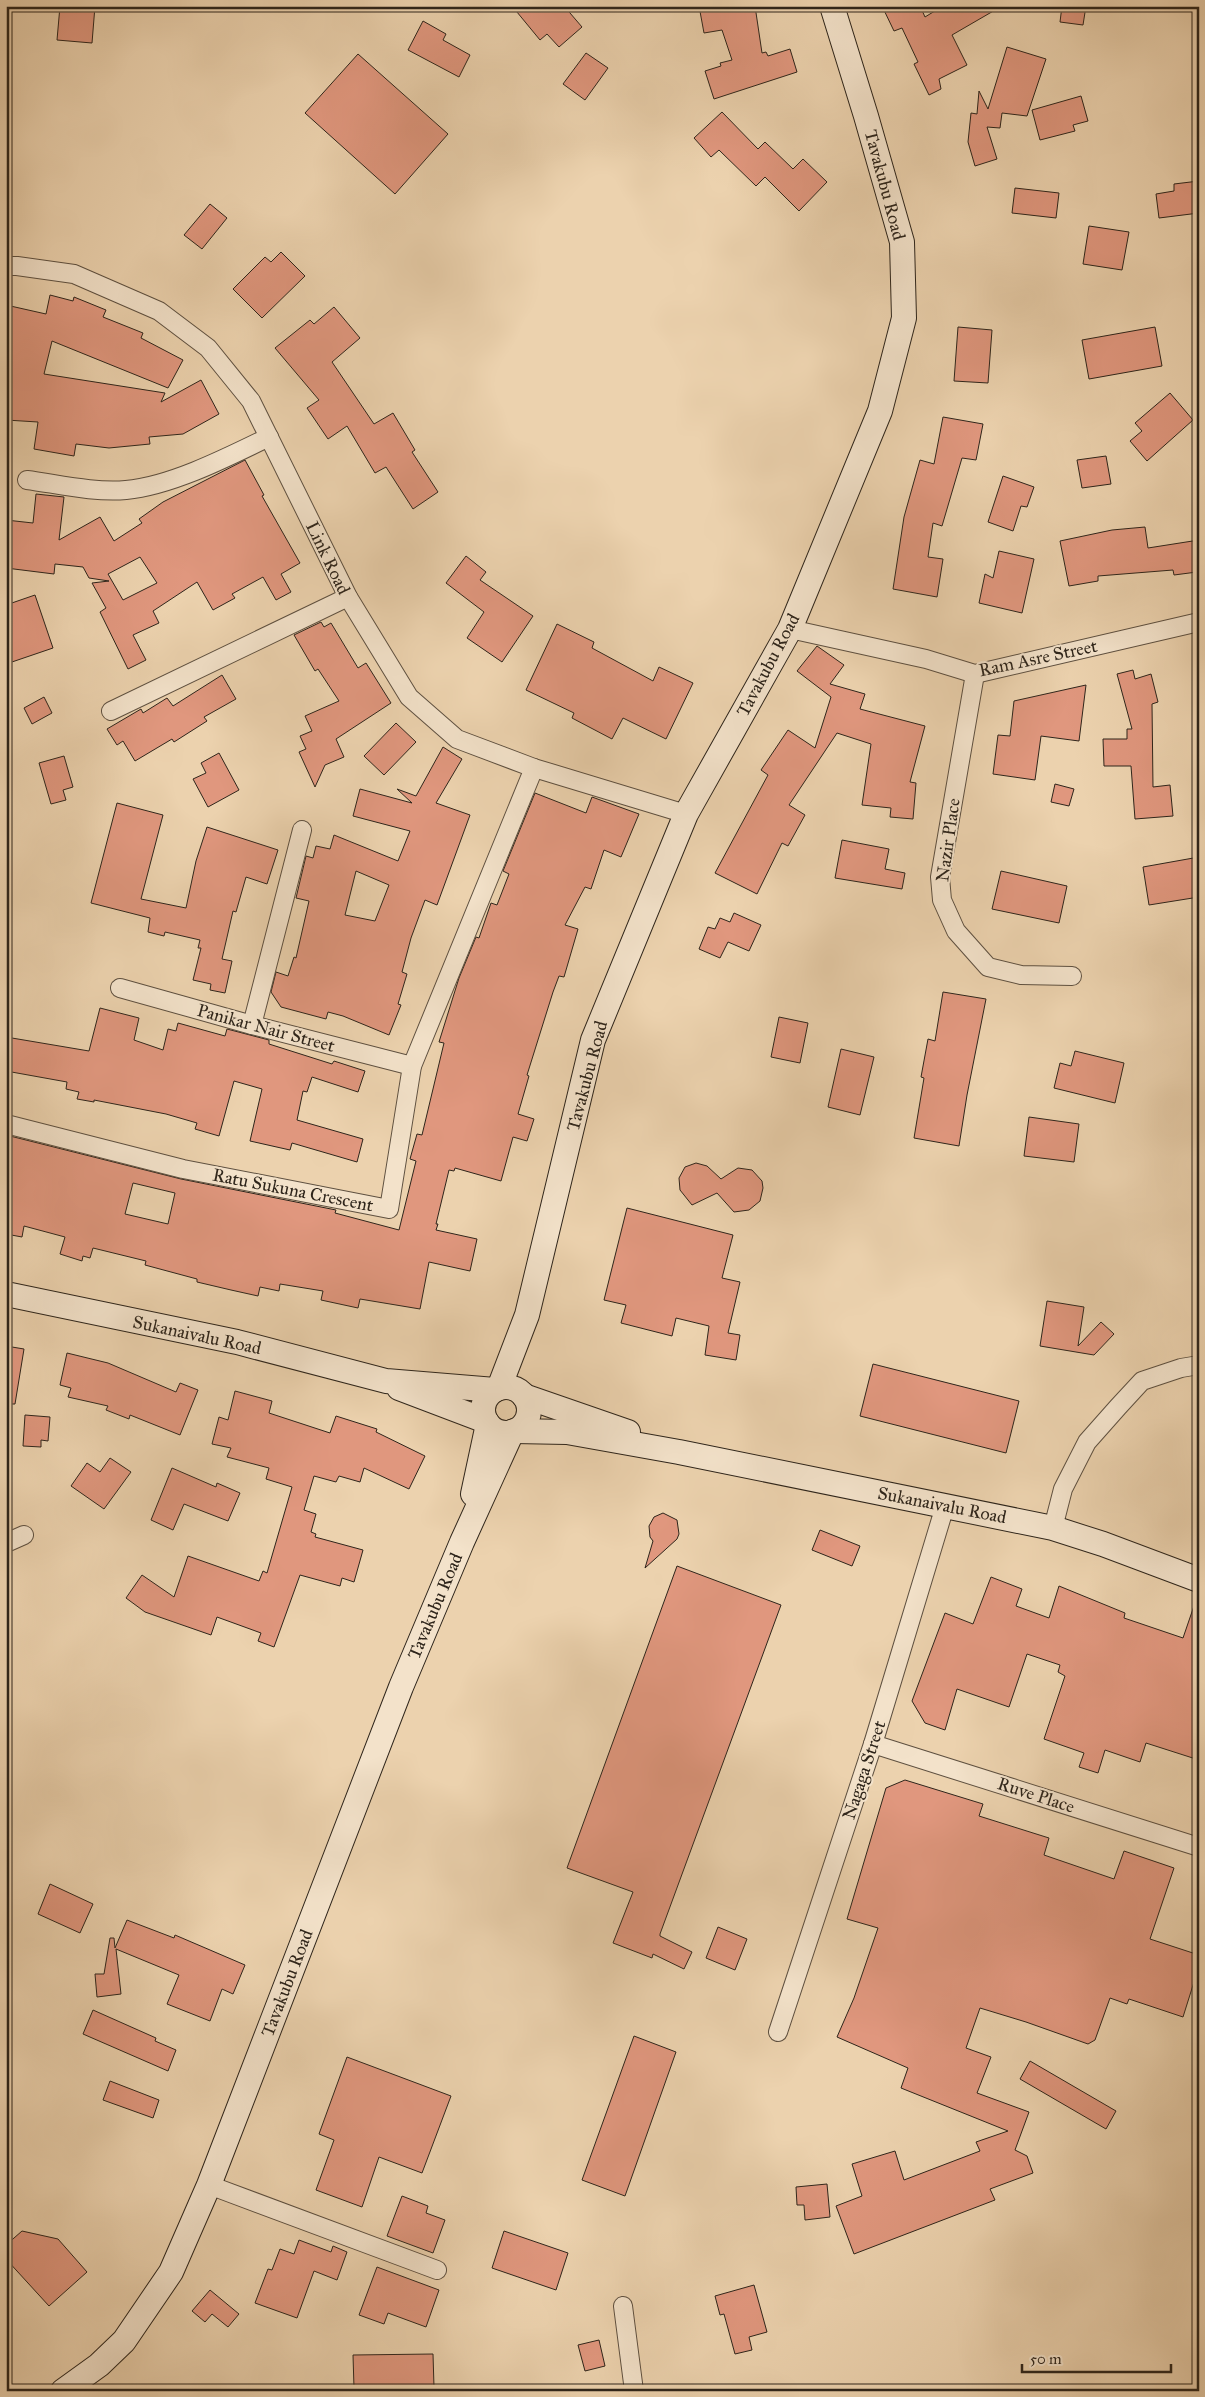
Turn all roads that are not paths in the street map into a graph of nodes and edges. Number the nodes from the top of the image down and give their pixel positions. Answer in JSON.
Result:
{"nodes":[{"id":1,"x":832,"y":6,"type":"edge"},
{"id":2,"x":6,"y":266,"type":"edge"},
{"id":3,"x":269,"y":437,"type":"junction"},
{"id":4,"x":27,"y":480,"type":"dead end"},
{"id":5,"x":348,"y":597,"type":"junction"},
{"id":6,"x":1199,"y":622,"type":"edge"},
{"id":7,"x":790,"y":629,"type":"junction"},
{"id":8,"x":975,"y":674,"type":"junction"},
{"id":9,"x":111,"y":711,"type":"dead end"},
{"id":10,"x":534,"y":768,"type":"junction"},
{"id":11,"x":686,"y":814,"type":"junction"},
{"id":12,"x":302,"y":830,"type":"dead end"},
{"id":13,"x":1072,"y":976,"type":"dead end"},
{"id":14,"x":120,"y":988,"type":"dead end"},
{"id":15,"x":252,"y":1026,"type":"junction"},
{"id":16,"x":412,"y":1066,"type":"junction"},
{"id":17,"x":6,"y":1124,"type":"edge"},
{"id":18,"x":6,"y":1294,"type":"edge"},
{"id":19,"x":527,"y":1315,"type":"junction"},
{"id":20,"x":1199,"y":1365,"type":"edge"},
{"id":21,"x":386,"y":1381,"type":"junction"},
{"id":22,"x":497,"y":1389,"type":"junction"},
{"id":23,"x":524,"y":1395,"type":"junction"},
{"id":24,"x":487,"y":1423,"type":"junction"},
{"id":25,"x":513,"y":1432,"type":"junction"},
{"id":26,"x":678,"y":1452,"type":"junction"},
{"id":27,"x":945,"y":1506,"type":"junction"},
{"id":28,"x":1053,"y":1528,"type":"junction"},
{"id":29,"x":24,"y":1535,"type":"dead end"},
{"id":30,"x":462,"y":1542,"type":"junction"},
{"id":31,"x":6,"y":1543,"type":"edge"},
{"id":32,"x":1199,"y":1580,"type":"edge"},
{"id":33,"x":873,"y":1744,"type":"junction"},
{"id":34,"x":1199,"y":1847,"type":"edge"},
{"id":35,"x":778,"y":2032,"type":"dead end"},
{"id":36,"x":209,"y":2185,"type":"junction"},
{"id":37,"x":437,"y":2270,"type":"dead end"},
{"id":38,"x":623,"y":2306,"type":"dead end"},
{"id":39,"x":63,"y":2391,"type":"edge"},
{"id":40,"x":634,"y":2391,"type":"edge"}],
"edges":[{"from":1,"to":7,"type":"main road","name":"Tavakubu Road"},
{"from":2,"to":3,"type":"street","name":"Link Road"},
{"from":3,"to":4,"type":"street"},
{"from":3,"to":5,"type":"street","name":"Link Road"},
{"from":5,"to":9,"type":"street"},
{"from":5,"to":10,"type":"street","name":"Link Road"},
{"from":6,"to":8,"type":"street","name":"Ram Asre Street"},
{"from":7,"to":8,"type":"street","name":"Ram Asre Street"},
{"from":7,"to":11,"type":"main road","name":"Tavakubu Road"},
{"from":8,"to":13,"type":"street","name":"Nazir Place"},
{"from":10,"to":11,"type":"street","name":"Link Road"},
{"from":10,"to":16,"type":"street","name":"Ratu Sukuna Crescent"},
{"from":11,"to":19,"type":"main road","name":"Tavakubu Road"},
{"from":12,"to":15,"type":"street"},
{"from":14,"to":15,"type":"street","name":"Panikar Nair Street"},
{"from":15,"to":16,"type":"street","name":"Panikar Nair Street"},
{"from":16,"to":17,"type":"street","name":"Ratu Sukuna Crescent"},
{"from":18,"to":21,"type":"main road","name":"Sukanaivalu Road"},
{"from":19,"to":22,"type":"main road","name":"Tavakubu Road"},
{"from":19,"to":23,"type":"main road","name":"Tavakubu Road"},
{"from":20,"to":28,"type":"street"},
{"from":21,"to":22,"type":"main road","name":"Sukanaivalu Road"},
{"from":21,"to":24,"type":"main road","name":"Sukanaivalu Road"},
{"from":22,"to":23,"type":"main road"},
{"from":22,"to":24,"type":"main road"},
{"from":23,"to":25,"type":"main road"},
{"from":23,"to":26,"type":"main road","name":"Sukanaivalu Road"},
{"from":24,"to":25,"type":"main road"},
{"from":24,"to":30,"type":"main road","name":"Tavakubu Road"},
{"from":25,"to":26,"type":"main road","name":"Sukanaivalu Road"},
{"from":25,"to":30,"type":"main road","name":"Tavakubu Road"},
{"from":26,"to":27,"type":"main road","name":"Sukanaivalu Road"},
{"from":27,"to":28,"type":"main road","name":"Sukanaivalu Road"},
{"from":27,"to":33,"type":"street","name":"Nagaga Street"},
{"from":28,"to":32,"type":"main road","name":"Sukanaivalu Road"},
{"from":29,"to":31,"type":"street"},
{"from":30,"to":36,"type":"main road","name":"Tavakubu Road"},
{"from":33,"to":34,"type":"street","name":"Ruve Place"},
{"from":33,"to":35,"type":"street","name":"Nagaga Street"},
{"from":36,"to":37,"type":"street"},
{"from":36,"to":39,"type":"main road","name":"Tavakubu Road"},
{"from":38,"to":40,"type":"street"}]}
